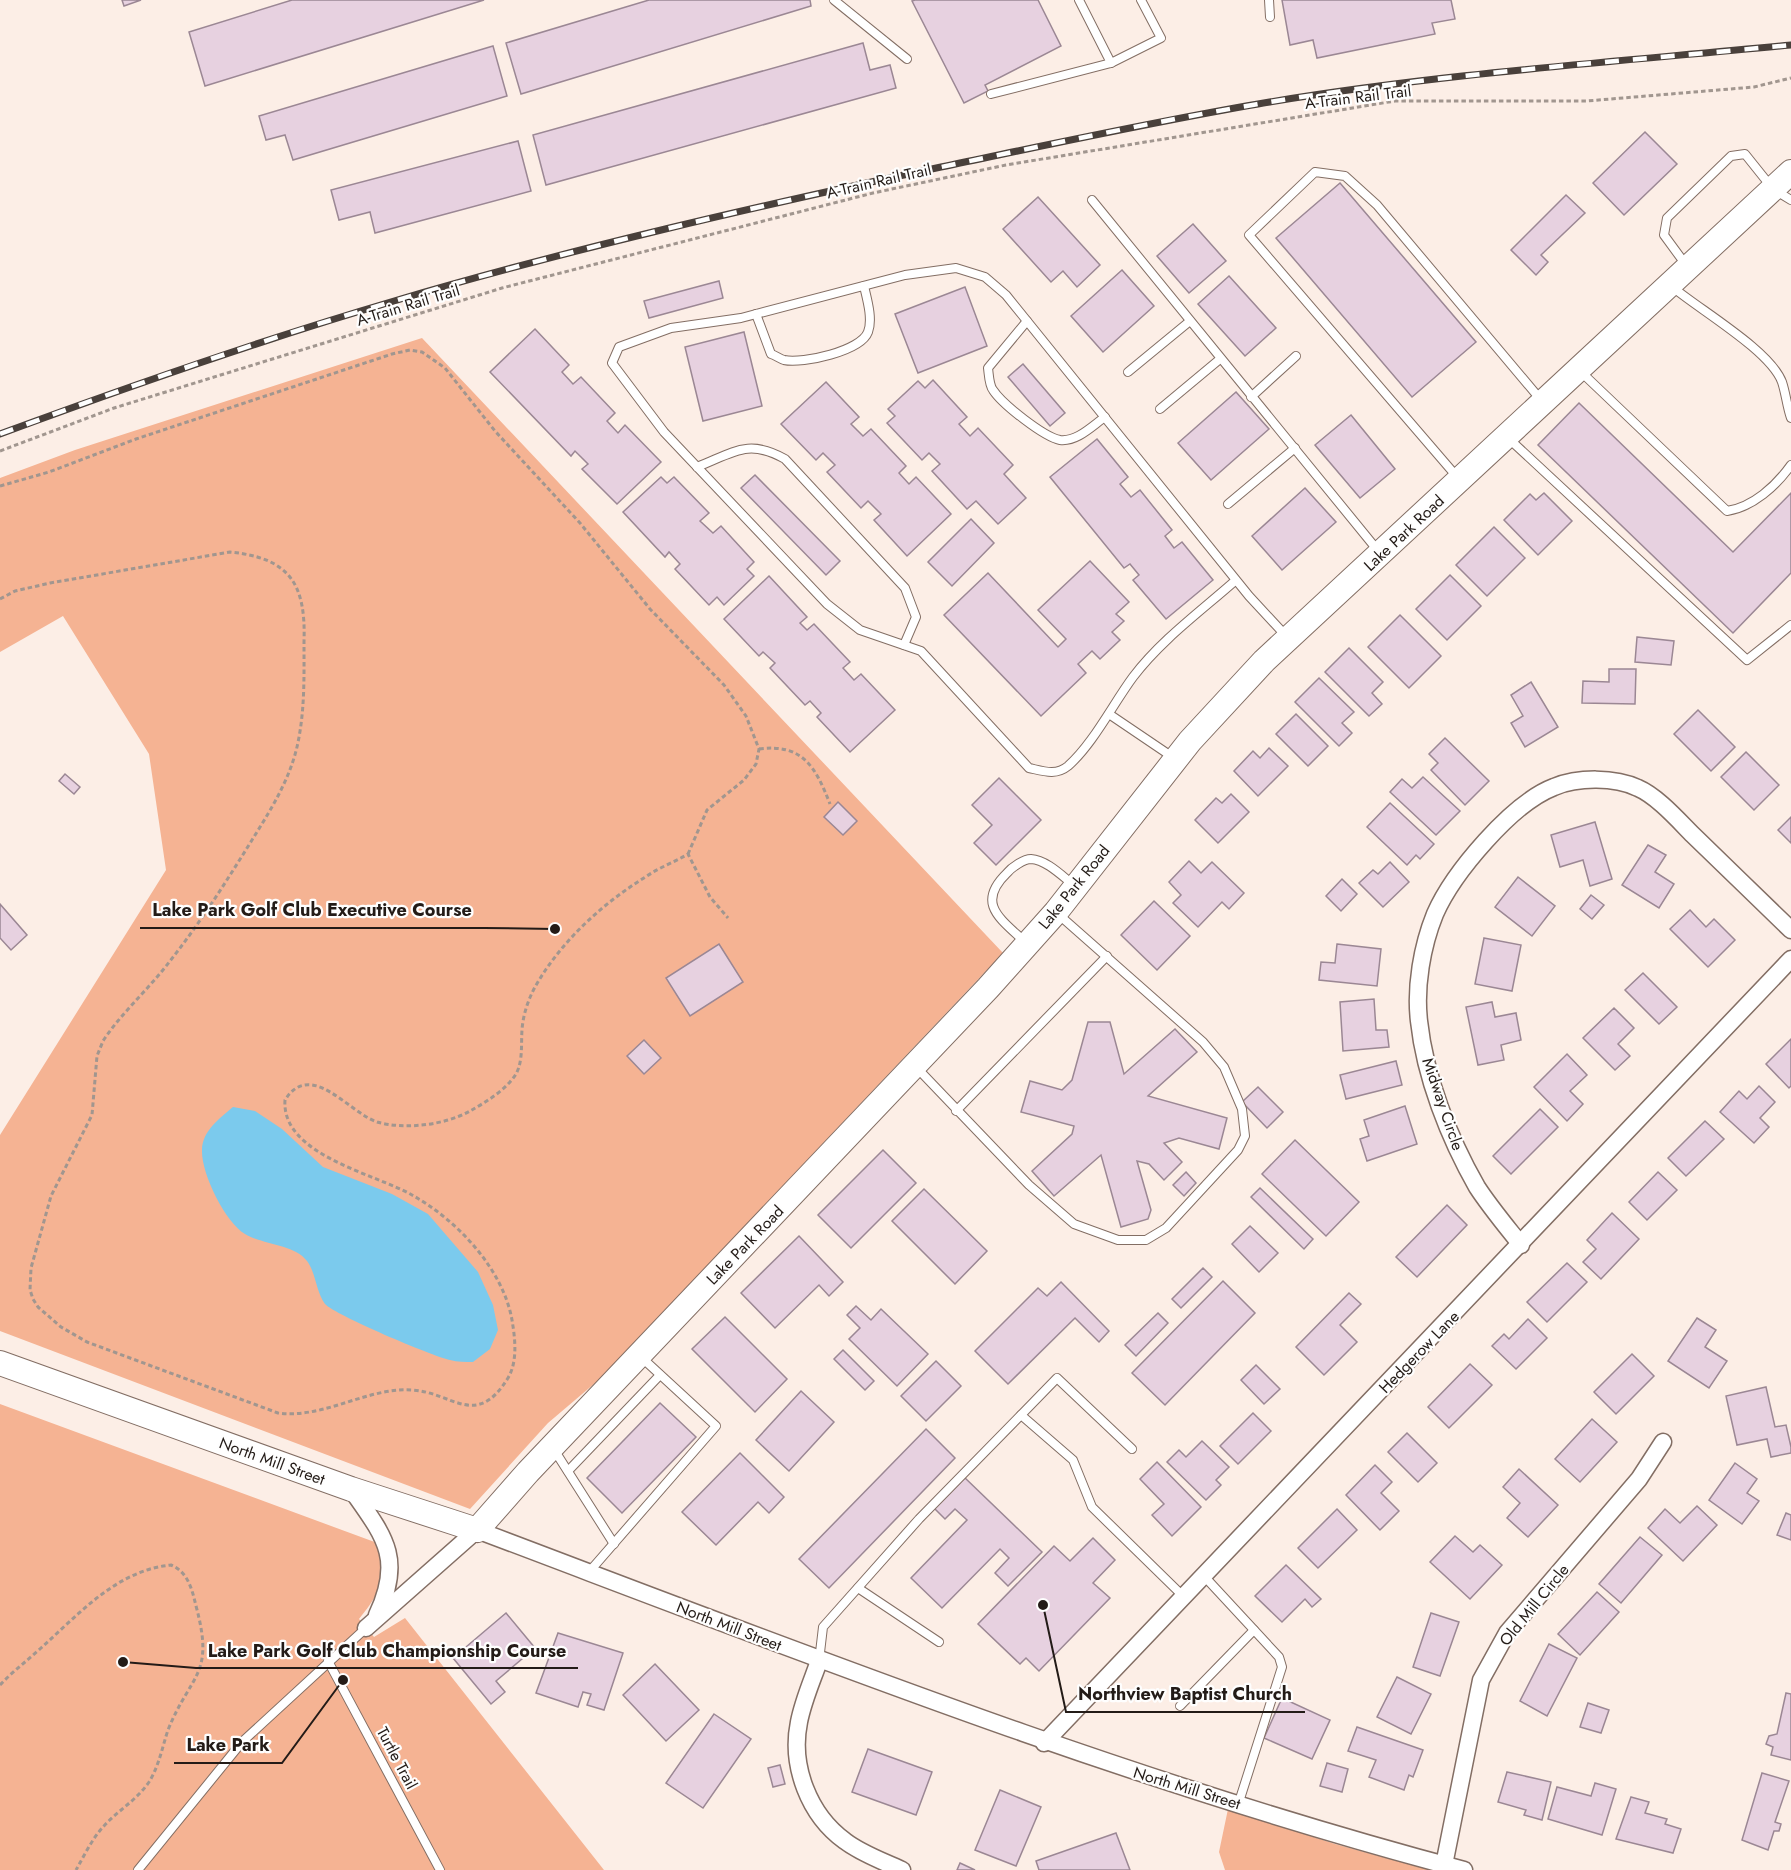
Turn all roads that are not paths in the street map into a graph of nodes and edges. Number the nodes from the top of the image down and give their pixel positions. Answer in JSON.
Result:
{"nodes":[{"id":1,"x":834,"y":0,"type":"edge"},
{"id":2,"x":1079,"y":0,"type":"edge"},
{"id":3,"x":1142,"y":0,"type":"edge"},
{"id":4,"x":1269,"y":0,"type":"edge"},
{"id":5,"x":1270,"y":17,"type":"dead end"},
{"id":6,"x":907,"y":59,"type":"dead end"},
{"id":7,"x":1111,"y":63,"type":"junction"},
{"id":8,"x":991,"y":94,"type":"dead end"},
{"id":9,"x":1791,"y":172,"type":"edge"},
{"id":10,"x":1782,"y":194,"type":"edge"},
{"id":11,"x":1092,"y":200,"type":"dead end"},
{"id":12,"x":1688,"y":268,"type":"junction"},
{"id":13,"x":1670,"y":285,"type":"junction"},
{"id":14,"x":864,"y":286,"type":"junction"},
{"id":15,"x":756,"y":314,"type":"junction"},
{"id":16,"x":1027,"y":321,"type":"junction"},
{"id":17,"x":1190,"y":321,"type":"junction"},
{"id":18,"x":1296,"y":356,"type":"dead end"},
{"id":19,"x":1220,"y":359,"type":"junction"},
{"id":20,"x":1578,"y":370,"type":"junction"},
{"id":21,"x":1128,"y":372,"type":"dead end"},
{"id":22,"x":1251,"y":397,"type":"junction"},
{"id":23,"x":1543,"y":402,"type":"junction"},
{"id":24,"x":1160,"y":409,"type":"dead end"},
{"id":25,"x":1105,"y":417,"type":"junction"},
{"id":26,"x":1791,"y":418,"type":"edge"},
{"id":27,"x":1506,"y":436,"type":"junction"},
{"id":28,"x":1295,"y":448,"type":"junction"},
{"id":29,"x":1791,"y":465,"type":"edge"},
{"id":30,"x":697,"y":467,"type":"junction"},
{"id":31,"x":1460,"y":481,"type":"junction"},
{"id":32,"x":1228,"y":504,"type":"dead end"},
{"id":33,"x":1382,"y":554,"type":"junction"},
{"id":34,"x":1236,"y":580,"type":"junction"},
{"id":35,"x":1791,"y":625,"type":"edge"},
{"id":36,"x":1289,"y":639,"type":"junction"},
{"id":37,"x":904,"y":645,"type":"junction"},
{"id":38,"x":1109,"y":714,"type":"junction"},
{"id":39,"x":1175,"y":759,"type":"junction"},
{"id":40,"x":1076,"y":886,"type":"junction"},
{"id":41,"x":1056,"y":912,"type":"junction"},
{"id":42,"x":1791,"y":930,"type":"edge"},
{"id":43,"x":1027,"y":945,"type":"junction"},
{"id":44,"x":1107,"y":956,"type":"junction"},
{"id":45,"x":1791,"y":959,"type":"edge"},
{"id":46,"x":914,"y":1065,"type":"junction"},
{"id":47,"x":956,"y":1111,"type":"junction"},
{"id":48,"x":1521,"y":1245,"type":"junction"},
{"id":49,"x":639,"y":1355,"type":"junction"},
{"id":50,"x":0,"y":1363,"type":"edge"},
{"id":51,"x":660,"y":1375,"type":"junction"},
{"id":52,"x":1021,"y":1415,"type":"junction"},
{"id":53,"x":1663,"y":1442,"type":"dead end"},
{"id":54,"x":552,"y":1446,"type":"junction"},
{"id":55,"x":1132,"y":1449,"type":"dead end"},
{"id":56,"x":568,"y":1471,"type":"junction"},
{"id":57,"x":351,"y":1489,"type":"junction"},
{"id":58,"x":477,"y":1530,"type":"junction"},
{"id":59,"x":614,"y":1544,"type":"junction"},
{"id":60,"x":589,"y":1572,"type":"junction"},
{"id":61,"x":1204,"y":1576,"type":"junction"},
{"id":62,"x":858,"y":1588,"type":"junction"},
{"id":63,"x":1184,"y":1597,"type":"junction"},
{"id":64,"x":370,"y":1624,"type":"junction"},
{"id":65,"x":1254,"y":1630,"type":"junction"},
{"id":66,"x":939,"y":1642,"type":"dead end"},
{"id":67,"x":328,"y":1661,"type":"junction"},
{"id":68,"x":819,"y":1661,"type":"junction"},
{"id":69,"x":1180,"y":1706,"type":"dead end"},
{"id":70,"x":1044,"y":1743,"type":"junction"},
{"id":71,"x":1238,"y":1804,"type":"junction"},
{"id":72,"x":1444,"y":1864,"type":"junction"},
{"id":73,"x":138,"y":1870,"type":"edge"},
{"id":74,"x":440,"y":1870,"type":"edge"},
{"id":75,"x":902,"y":1870,"type":"edge"},
{"id":76,"x":1464,"y":1870,"type":"edge"}],
"edges":[{"from":1,"to":6,"type":"lane"},
{"from":2,"to":7,"type":"lane"},
{"from":3,"to":7,"type":"lane"},
{"from":4,"to":5,"type":"lane"},
{"from":7,"to":8,"type":"lane"},
{"from":9,"to":10,"type":"main road","name":"Lake Park Road"},
{"from":10,"to":12,"type":"main road","name":"Lake Park Road"},
{"from":10,"to":12,"type":"lane"},
{"from":11,"to":17,"type":"lane"},
{"from":12,"to":13,"type":"main road","name":"Lake Park Road"},
{"from":13,"to":20,"type":"main road","name":"Lake Park Road"},
{"from":13,"to":26,"type":"lane"},
{"from":14,"to":15,"type":"lane"},
{"from":14,"to":15,"type":"lane"},
{"from":14,"to":16,"type":"lane"},
{"from":15,"to":30,"type":"lane"},
{"from":16,"to":25,"type":"lane"},
{"from":16,"to":25,"type":"lane"},
{"from":17,"to":19,"type":"lane"},
{"from":17,"to":21,"type":"lane"},
{"from":18,"to":22,"type":"lane"},
{"from":19,"to":22,"type":"lane"},
{"from":19,"to":24,"type":"lane"},
{"from":20,"to":23,"type":"main road","name":"Lake Park Road"},
{"from":20,"to":29,"type":"lane"},
{"from":22,"to":28,"type":"lane"},
{"from":23,"to":27,"type":"main road","name":"Lake Park Road"},
{"from":23,"to":31,"type":"lane"},
{"from":25,"to":34,"type":"lane"},
{"from":27,"to":31,"type":"main road","name":"Lake Park Road"},
{"from":27,"to":35,"type":"lane"},
{"from":28,"to":32,"type":"lane"},
{"from":28,"to":33,"type":"lane"},
{"from":30,"to":37,"type":"lane"},
{"from":30,"to":37,"type":"lane"},
{"from":31,"to":33,"type":"main road","name":"Lake Park Road"},
{"from":33,"to":36,"type":"main road","name":"Lake Park Road"},
{"from":34,"to":36,"type":"lane"},
{"from":34,"to":38,"type":"lane"},
{"from":36,"to":39,"type":"main road","name":"Lake Park Road"},
{"from":37,"to":38,"type":"lane"},
{"from":38,"to":39,"type":"lane"},
{"from":39,"to":40,"type":"main road","name":"Lake Park Road"},
{"from":40,"to":41,"type":"main road","name":"Lake Park Road"},
{"from":40,"to":43,"type":"lane"},
{"from":41,"to":43,"type":"main road","name":"Lake Park Road"},
{"from":41,"to":44,"type":"lane"},
{"from":42,"to":48,"type":"street","name":"Midway Circle"},
{"from":43,"to":46,"type":"main road","name":"Lake Park Road"},
{"from":44,"to":47,"type":"lane"},
{"from":44,"to":47,"type":"lane"},
{"from":45,"to":48,"type":"street","name":"Hedgerow Lane"},
{"from":46,"to":47,"type":"lane"},
{"from":46,"to":49,"type":"main road","name":"Lake Park Road"},
{"from":48,"to":61,"type":"street","name":"Hedgerow Lane"},
{"from":49,"to":51,"type":"lane"},
{"from":49,"to":54,"type":"main road","name":"Lake Park Road"},
{"from":50,"to":57,"type":"main road","name":"North Mill Street"},
{"from":51,"to":56,"type":"lane"},
{"from":51,"to":59,"type":"lane"},
{"from":52,"to":55,"type":"lane"},
{"from":52,"to":62,"type":"lane"},
{"from":52,"to":63,"type":"lane"},
{"from":53,"to":72,"type":"street","name":"Old Mill Circle"},
{"from":54,"to":56,"type":"lane"},
{"from":54,"to":58,"type":"main road","name":"Lake Park Road"},
{"from":56,"to":59,"type":"lane"},
{"from":57,"to":58,"type":"main road","name":"North Mill Street"},
{"from":57,"to":64,"type":"street","name":"Lake Park Road"},
{"from":58,"to":60,"type":"street","name":"North Mill Street"},
{"from":58,"to":64,"type":"street","name":"Lake Park Road"},
{"from":59,"to":60,"type":"lane"},
{"from":60,"to":68,"type":"street","name":"North Mill Street"},
{"from":61,"to":63,"type":"street","name":"Hedgerow Lane"},
{"from":61,"to":65,"type":"lane"},
{"from":62,"to":66,"type":"lane"},
{"from":62,"to":68,"type":"lane"},
{"from":63,"to":70,"type":"street","name":"Hedgerow Lane"},
{"from":64,"to":67,"type":"lane","name":"Lake Park Road"},
{"from":65,"to":69,"type":"lane"},
{"from":65,"to":71,"type":"lane"},
{"from":67,"to":73,"type":"lane","name":"Lake Park Road"},
{"from":67,"to":74,"type":"lane","name":"Turtle Trail"},
{"from":68,"to":70,"type":"street","name":"North Mill Street"},
{"from":68,"to":75,"type":"street"},
{"from":70,"to":71,"type":"street","name":"North Mill Street"},
{"from":71,"to":72,"type":"street","name":"North Mill Street"},
{"from":72,"to":76,"type":"street","name":"North Mill Street"}]}
